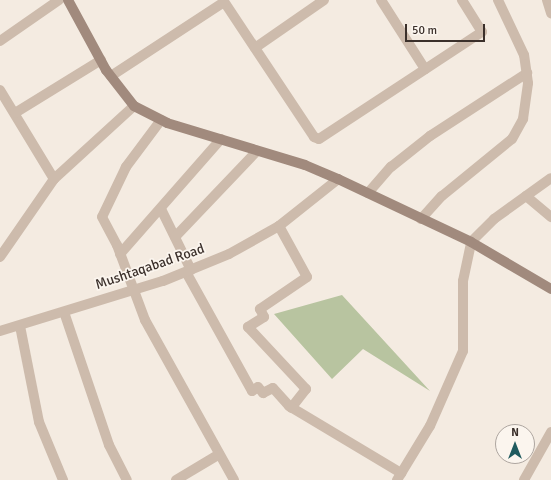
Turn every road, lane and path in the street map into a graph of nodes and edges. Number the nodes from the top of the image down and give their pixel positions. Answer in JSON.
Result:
{"nodes":[{"id":1,"x":59,"y":0,"type":"edge"},
{"id":2,"x":68,"y":0,"type":"edge"},
{"id":3,"x":324,"y":0,"type":"edge"},
{"id":4,"x":381,"y":0,"type":"edge"},
{"id":5,"x":462,"y":0,"type":"edge"},
{"id":6,"x":498,"y":0,"type":"edge"},
{"id":7,"x":546,"y":0,"type":"edge"},
{"id":8,"x":223,"y":1,"type":"edge"},
{"id":9,"x":551,"y":13,"type":"edge"},
{"id":10,"x":0,"y":41,"type":"edge"},
{"id":11,"x":255,"y":48,"type":"junction"},
{"id":12,"x":100,"y":60,"type":"junction"},
{"id":13,"x":425,"y":69,"type":"junction"},
{"id":14,"x":527,"y":73,"type":"junction"},
{"id":15,"x":111,"y":76,"type":"junction"},
{"id":16,"x":0,"y":90,"type":"edge"},
{"id":17,"x":134,"y":106,"type":"junction"},
{"id":18,"x":15,"y":113,"type":"junction"},
{"id":19,"x":161,"y":120,"type":"junction"},
{"id":20,"x":221,"y":139,"type":"junction"},
{"id":21,"x":257,"y":151,"type":"junction"},
{"id":22,"x":551,"y":178,"type":"edge"},
{"id":23,"x":54,"y":179,"type":"junction"},
{"id":24,"x":338,"y":179,"type":"junction"},
{"id":25,"x":368,"y":193,"type":"junction"},
{"id":26,"x":526,"y":196,"type":"junction"},
{"id":27,"x":161,"y":209,"type":"junction"},
{"id":28,"x":551,"y":217,"type":"edge"},
{"id":29,"x":421,"y":219,"type":"junction"},
{"id":30,"x":279,"y":226,"type":"junction"},
{"id":31,"x":175,"y":237,"type":"junction"},
{"id":32,"x":471,"y":242,"type":"junction"},
{"id":33,"x":120,"y":254,"type":"junction"},
{"id":34,"x":0,"y":257,"type":"edge"},
{"id":35,"x":188,"y":271,"type":"junction"},
{"id":36,"x":551,"y":289,"type":"edge"},
{"id":37,"x":134,"y":290,"type":"junction"},
{"id":38,"x":64,"y":312,"type":"junction"},
{"id":39,"x":20,"y":326,"type":"junction"},
{"id":40,"x":0,"y":331,"type":"edge"},
{"id":41,"x":291,"y":408,"type":"junction"},
{"id":42,"x":551,"y":432,"type":"edge"},
{"id":43,"x":218,"y":454,"type":"junction"},
{"id":44,"x":399,"y":476,"type":"edge"},
{"id":45,"x":63,"y":480,"type":"edge"},
{"id":46,"x":127,"y":480,"type":"edge"},
{"id":47,"x":176,"y":480,"type":"edge"},
{"id":48,"x":234,"y":480,"type":"edge"},
{"id":49,"x":524,"y":480,"type":"edge"}],
"edges":[{"from":1,"to":10,"type":"street"},
{"from":2,"to":12,"type":"street"},
{"from":3,"to":11,"type":"street"},
{"from":4,"to":13,"type":"street"},
{"from":5,"to":13,"type":"street"},
{"from":6,"to":14,"type":"street"},
{"from":7,"to":9,"type":"street"},
{"from":8,"to":11,"type":"street"},
{"from":8,"to":15,"type":"street"},
{"from":11,"to":13,"type":"street"},
{"from":12,"to":15,"type":"street"},
{"from":12,"to":18,"type":"street"},
{"from":14,"to":25,"type":"street"},
{"from":14,"to":29,"type":"street"},
{"from":15,"to":17,"type":"street"},
{"from":16,"to":18,"type":"street"},
{"from":17,"to":19,"type":"street"},
{"from":17,"to":23,"type":"street"},
{"from":18,"to":23,"type":"street"},
{"from":19,"to":20,"type":"street"},
{"from":19,"to":33,"type":"street"},
{"from":20,"to":21,"type":"street"},
{"from":20,"to":27,"type":"street"},
{"from":21,"to":24,"type":"street"},
{"from":21,"to":31,"type":"street"},
{"from":22,"to":26,"type":"street"},
{"from":23,"to":34,"type":"street"},
{"from":24,"to":25,"type":"street"},
{"from":24,"to":30,"type":"street","name":"Mushtaqabad Road"},
{"from":25,"to":29,"type":"street"},
{"from":26,"to":28,"type":"street"},
{"from":26,"to":32,"type":"street"},
{"from":27,"to":31,"type":"street"},
{"from":27,"to":33,"type":"street"},
{"from":29,"to":32,"type":"street"},
{"from":30,"to":35,"type":"street","name":"Mushtaqabad Road"},
{"from":30,"to":41,"type":"street"},
{"from":31,"to":35,"type":"street"},
{"from":32,"to":36,"type":"street"},
{"from":32,"to":44,"type":"street"},
{"from":33,"to":37,"type":"street"},
{"from":35,"to":37,"type":"street","name":"Mushtaqabad Road"},
{"from":35,"to":41,"type":"street"},
{"from":37,"to":38,"type":"street","name":"Mushtaqabad Road"},
{"from":37,"to":43,"type":"street"},
{"from":38,"to":39,"type":"street","name":"Mushtaqabad Road"},
{"from":38,"to":46,"type":"street"},
{"from":39,"to":40,"type":"street","name":"Mushtaqabad Road"},
{"from":39,"to":45,"type":"street"},
{"from":41,"to":44,"type":"street"},
{"from":42,"to":49,"type":"street"},
{"from":43,"to":47,"type":"street"},
{"from":43,"to":48,"type":"street"}]}
